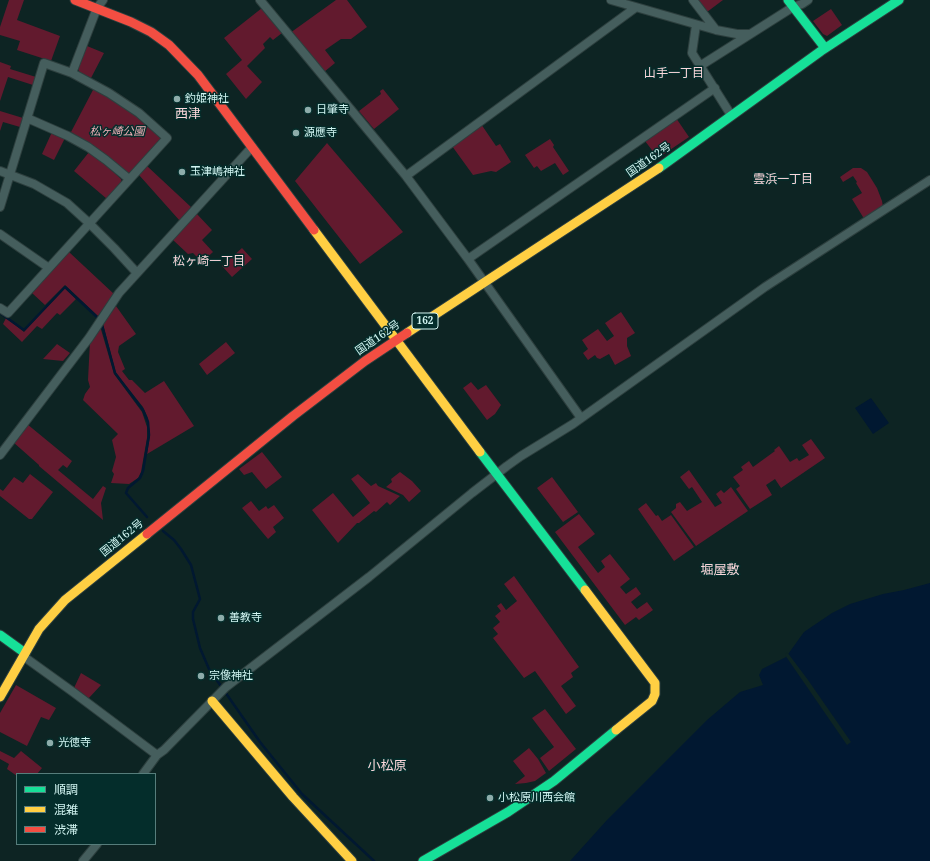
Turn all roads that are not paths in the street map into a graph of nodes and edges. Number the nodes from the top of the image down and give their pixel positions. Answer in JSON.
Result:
{"nodes":[{"id":1,"x":75,"y":0,"type":"edge"},
{"id":2,"x":103,"y":0,"type":"edge"},
{"id":3,"x":260,"y":0,"type":"edge"},
{"id":4,"x":611,"y":0,"type":"edge"},
{"id":5,"x":693,"y":0,"type":"edge"},
{"id":6,"x":808,"y":0,"type":"edge"},
{"id":7,"x":899,"y":0,"type":"edge"},
{"id":8,"x":790,"y":3,"type":"edge"},
{"id":9,"x":97,"y":8,"type":"junction"},
{"id":10,"x":635,"y":8,"type":"junction"},
{"id":11,"x":696,"y":25,"type":"junction"},
{"id":12,"x":716,"y":30,"type":"junction"},
{"id":13,"x":750,"y":34,"type":"junction"},
{"id":14,"x":825,"y":48,"type":"junction"},
{"id":15,"x":700,"y":66,"type":"junction"},
{"id":16,"x":72,"y":73,"type":"junction"},
{"id":17,"x":715,"y":88,"type":"junction"},
{"id":18,"x":731,"y":115,"type":"junction"},
{"id":19,"x":27,"y":118,"type":"junction"},
{"id":20,"x":252,"y":147,"type":"junction"},
{"id":21,"x":0,"y":171,"type":"edge"},
{"id":22,"x":10,"y":174,"type":"junction"},
{"id":23,"x":406,"y":176,"type":"junction"},
{"id":24,"x":129,"y":179,"type":"junction"},
{"id":25,"x":930,"y":180,"type":"edge"},
{"id":26,"x":0,"y":207,"type":"edge"},
{"id":27,"x":89,"y":223,"type":"junction"},
{"id":28,"x":0,"y":234,"type":"edge"},
{"id":29,"x":468,"y":259,"type":"junction"},
{"id":30,"x":49,"y":268,"type":"junction"},
{"id":31,"x":137,"y":273,"type":"junction"},
{"id":32,"x":485,"y":282,"type":"junction"},
{"id":33,"x":0,"y":308,"type":"edge"},
{"id":34,"x":396,"y":340,"type":"junction"},
{"id":35,"x":581,"y":418,"type":"junction"},
{"id":36,"x":0,"y":455,"type":"edge"},
{"id":37,"x":497,"y":473,"type":"junction"},
{"id":38,"x":0,"y":635,"type":"edge"},
{"id":39,"x":24,"y":655,"type":"junction"},
{"id":40,"x":0,"y":697,"type":"edge"},
{"id":41,"x":212,"y":701,"type":"junction"},
{"id":42,"x":157,"y":755,"type":"junction"},
{"id":43,"x":144,"y":773,"type":"edge"},
{"id":44,"x":96,"y":845,"type":"edge"},
{"id":45,"x":83,"y":861,"type":"edge"},
{"id":46,"x":352,"y":861,"type":"edge"},
{"id":47,"x":423,"y":861,"type":"edge"}],
"edges":[{"from":1,"to":9,"type":"main road"},
{"from":2,"to":9,"type":"street"},
{"from":3,"to":23,"type":"street"},
{"from":4,"to":10,"type":"street"},
{"from":5,"to":12,"type":"street"},
{"from":6,"to":8,"type":"street"},
{"from":7,"to":14,"type":"main road","name":"国道162号","number":"162"},
{"from":8,"to":13,"type":"street"},
{"from":8,"to":14,"type":"main road"},
{"from":9,"to":16,"type":"street"},
{"from":9,"to":20,"type":"main road"},
{"from":10,"to":11,"type":"street"},
{"from":10,"to":23,"type":"street"},
{"from":11,"to":12,"type":"street"},
{"from":11,"to":15,"type":"street"},
{"from":12,"to":13,"type":"street"},
{"from":13,"to":15,"type":"street"},
{"from":14,"to":18,"type":"main road","name":"国道162号","number":"162"},
{"from":15,"to":17,"type":"street"},
{"from":16,"to":19,"type":"street"},
{"from":16,"to":24,"type":"street"},
{"from":17,"to":18,"type":"street"},
{"from":17,"to":29,"type":"street"},
{"from":18,"to":32,"type":"main road","name":"国道162号","number":"162"},
{"from":19,"to":22,"type":"street"},
{"from":19,"to":24,"type":"street"},
{"from":20,"to":31,"type":"street"},
{"from":20,"to":34,"type":"main road"},
{"from":21,"to":22,"type":"street"},
{"from":22,"to":26,"type":"street"},
{"from":22,"to":27,"type":"street"},
{"from":23,"to":29,"type":"street"},
{"from":24,"to":27,"type":"street"},
{"from":25,"to":35,"type":"street"},
{"from":27,"to":30,"type":"street"},
{"from":27,"to":31,"type":"street"},
{"from":28,"to":30,"type":"street"},
{"from":29,"to":32,"type":"street"},
{"from":30,"to":33,"type":"street"},
{"from":31,"to":36,"type":"street"},
{"from":32,"to":34,"type":"main road","name":"国道162号","number":"162"},
{"from":32,"to":35,"type":"street"},
{"from":34,"to":37,"type":"main road"},
{"from":34,"to":39,"type":"main road","name":"国道162号","number":"162"},
{"from":35,"to":37,"type":"street"},
{"from":37,"to":41,"type":"street"},
{"from":37,"to":47,"type":"main road"},
{"from":38,"to":39,"type":"main road"},
{"from":39,"to":40,"type":"main road","name":"国道162号","number":"162"},
{"from":39,"to":42,"type":"street"},
{"from":41,"to":42,"type":"street"},
{"from":41,"to":46,"type":"main road"},
{"from":42,"to":43,"type":"street"},
{"from":44,"to":45,"type":"street"}]}
